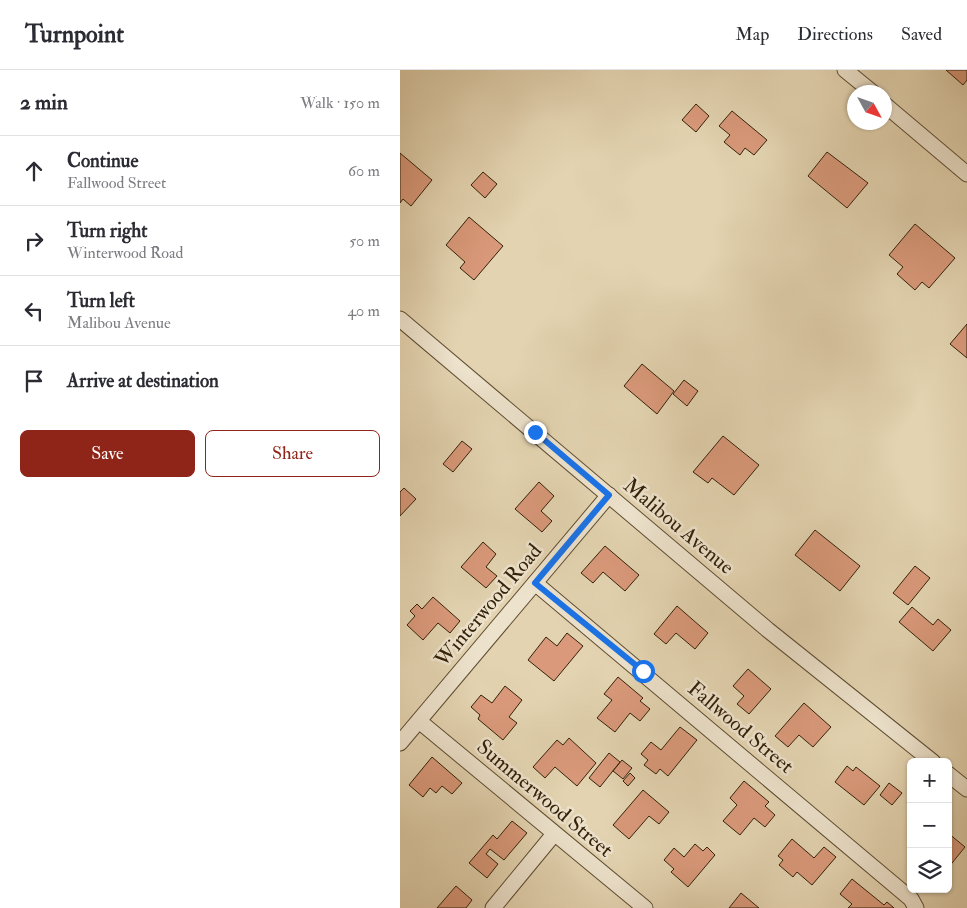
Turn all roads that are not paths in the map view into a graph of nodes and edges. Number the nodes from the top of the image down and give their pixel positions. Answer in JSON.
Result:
{"nodes":[{"id":1,"x":845,"y":70,"type":"edge"},
{"id":2,"x":863,"y":85,"type":"edge"},
{"id":3,"x":892,"y":111,"type":"edge"},
{"id":4,"x":967,"y":174,"type":"edge"},
{"id":5,"x":400,"y":319,"type":"edge"},
{"id":6,"x":609,"y":495,"type":"junction"},
{"id":7,"x":535,"y":583,"type":"junction"},
{"id":8,"x":419,"y":721,"type":"junction"},
{"id":9,"x":400,"y":743,"type":"edge"},
{"id":10,"x":928,"y":758,"type":"edge"},
{"id":11,"x":952,"y":777,"type":"edge"},
{"id":12,"x":967,"y":789,"type":"edge"},
{"id":13,"x":554,"y":834,"type":"junction"},
{"id":14,"x":493,"y":908,"type":"edge"},
{"id":15,"x":645,"y":908,"type":"edge"},
{"id":16,"x":916,"y":908,"type":"edge"}],
"edges":[{"from":1,"to":2,"type":"street"},
{"from":3,"to":4,"type":"street"},
{"from":5,"to":6,"type":"street","name":"Malibou Avenue"},
{"from":6,"to":7,"type":"street","name":"Winterwood Road"},
{"from":6,"to":10,"type":"street","name":"Malibou Avenue"},
{"from":7,"to":8,"type":"street","name":"Winterwood Road"},
{"from":7,"to":16,"type":"street","name":"Fallwood Street"},
{"from":8,"to":9,"type":"street","name":"Winterwood Road"},
{"from":8,"to":13,"type":"street","name":"Summerwood Street"},
{"from":11,"to":12,"type":"street"},
{"from":13,"to":14,"type":"street"},
{"from":13,"to":15,"type":"street","name":"Summerwood Street"}]}
